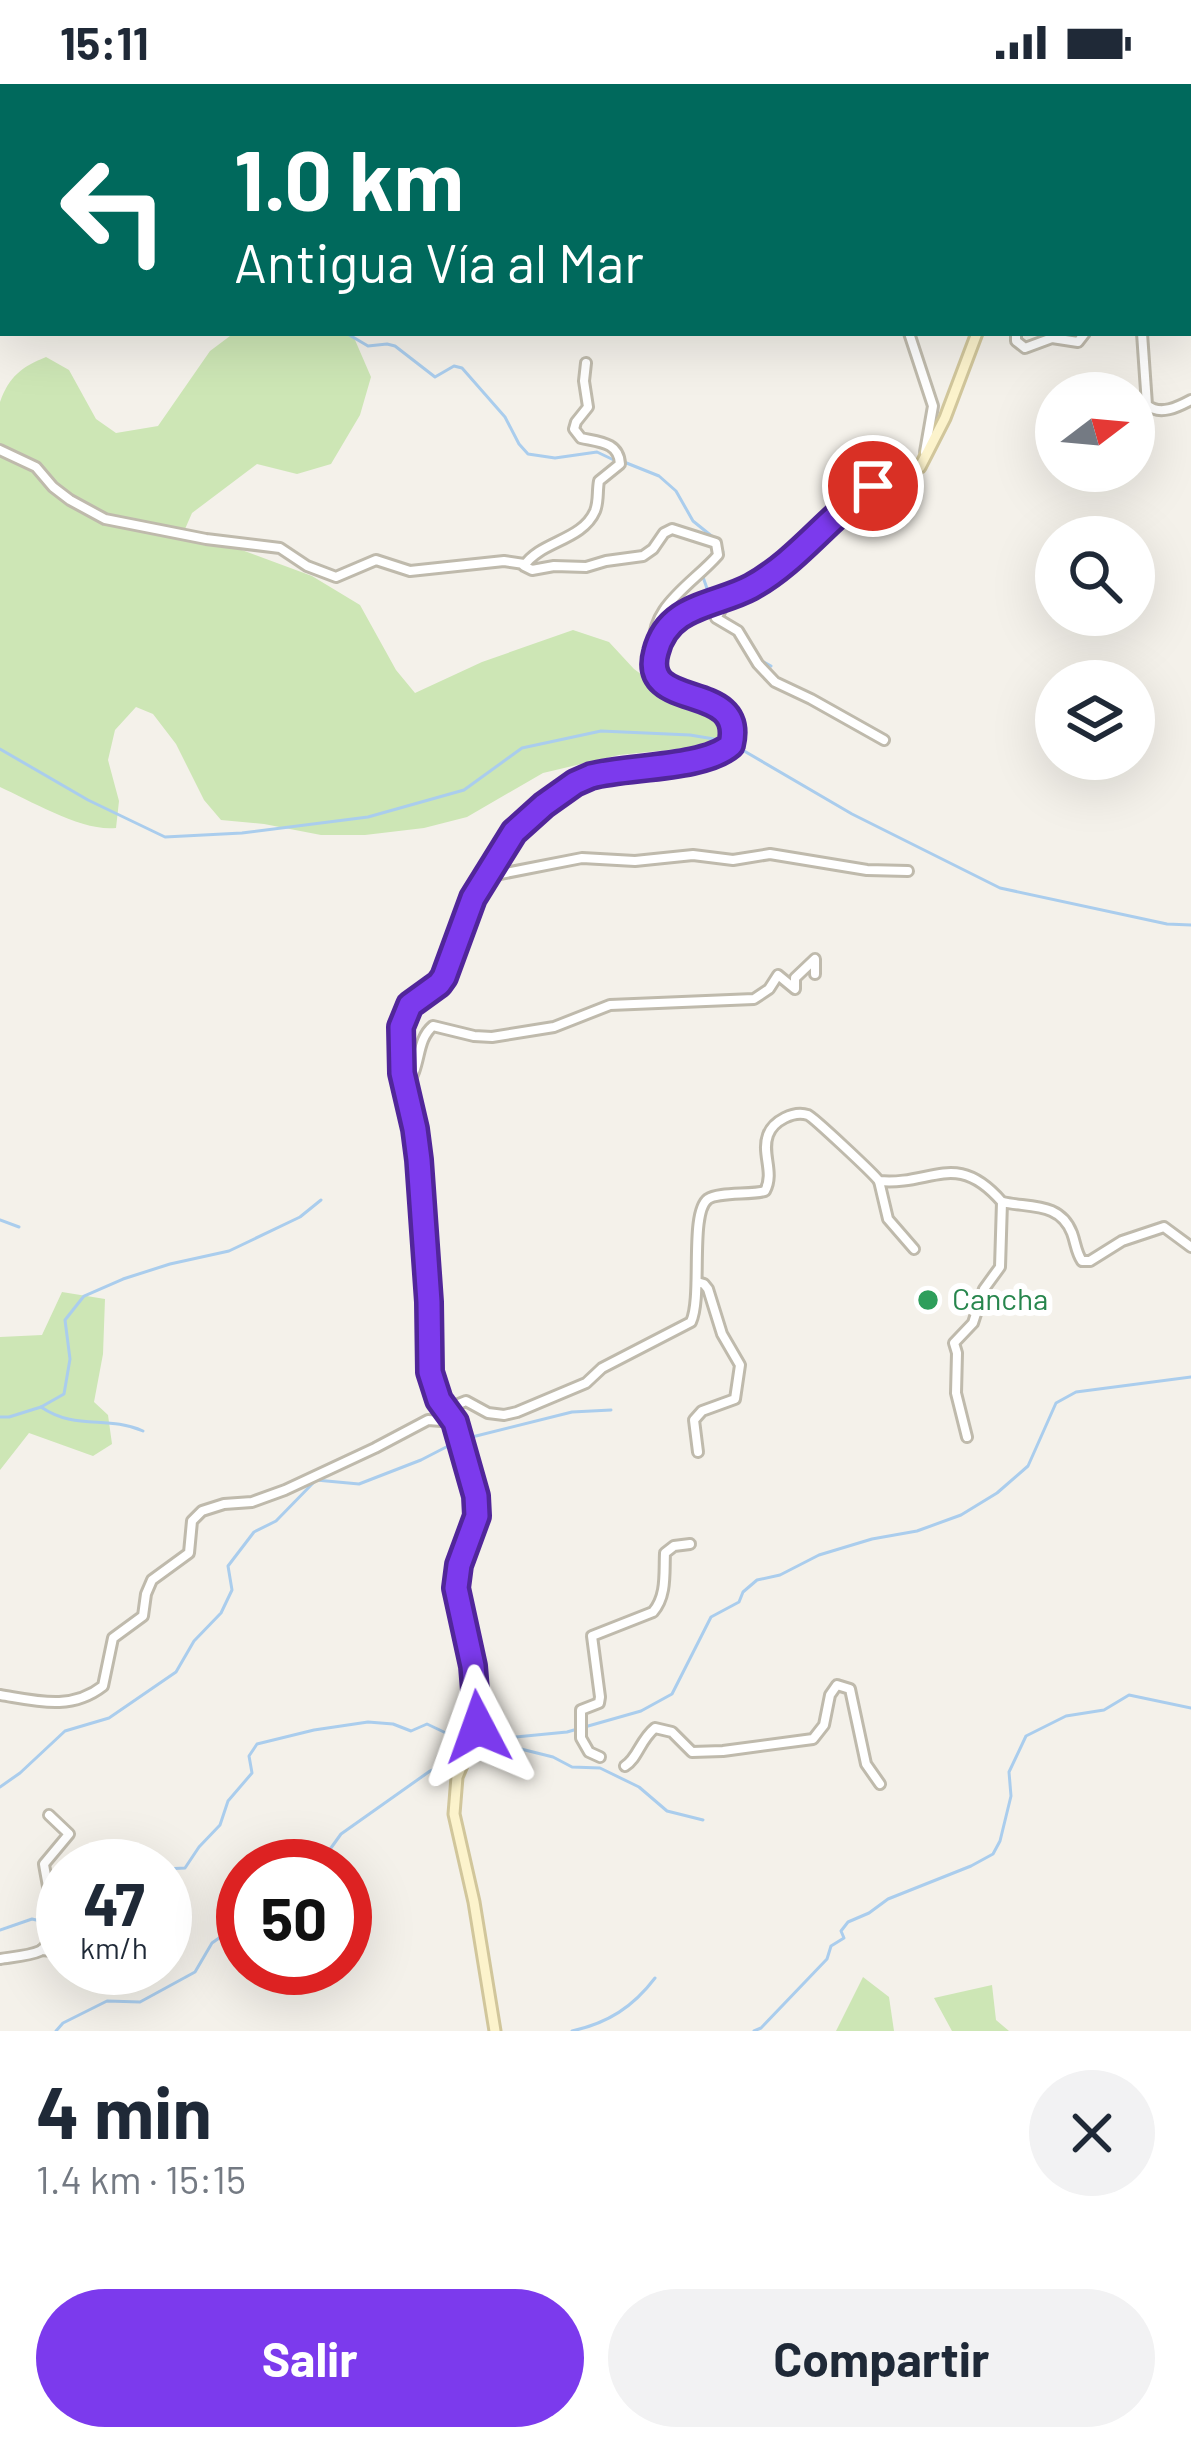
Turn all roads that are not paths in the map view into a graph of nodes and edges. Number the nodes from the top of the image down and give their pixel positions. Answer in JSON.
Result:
{"nodes":[{"id":1,"x":910,"y":336,"type":"edge"},
{"id":2,"x":976,"y":336,"type":"edge"},
{"id":3,"x":1016,"y":336,"type":"edge"},
{"id":4,"x":1083,"y":336,"type":"edge"},
{"id":5,"x":1142,"y":336,"type":"edge"},
{"id":6,"x":586,"y":363,"type":"dead end"},
{"id":7,"x":1191,"y":400,"type":"edge"},
{"id":8,"x":0,"y":450,"type":"edge"},
{"id":9,"x":922,"y":464,"type":"junction"},
{"id":10,"x":524,"y":564,"type":"junction"},
{"id":11,"x":730,"y":596,"type":"junction"},
{"id":12,"x":656,"y":652,"type":"junction"},
{"id":13,"x":884,"y":740,"type":"dead end"},
{"id":14,"x":908,"y":871,"type":"dead end"},
{"id":15,"x":485,"y":877,"type":"junction"},
{"id":16,"x":814,"y":974,"type":"dead end"},
{"id":17,"x":406,"y":1085,"type":"junction"},
{"id":18,"x":879,"y":1180,"type":"junction"},
{"id":19,"x":1002,"y":1202,"type":"junction"},
{"id":20,"x":1191,"y":1247,"type":"edge"},
{"id":21,"x":914,"y":1249,"type":"dead end"},
{"id":22,"x":697,"y":1282,"type":"junction"},
{"id":23,"x":446,"y":1409,"type":"junction"},
{"id":24,"x":455,"y":1422,"type":"junction"},
{"id":25,"x":967,"y":1437,"type":"dead end"},
{"id":26,"x":698,"y":1452,"type":"dead end"},
{"id":27,"x":690,"y":1544,"type":"dead end"},
{"id":28,"x":0,"y":1695,"type":"edge"},
{"id":29,"x":600,"y":1756,"type":"dead end"},
{"id":30,"x":626,"y":1766,"type":"dead end"},
{"id":31,"x":880,"y":1784,"type":"dead end"},
{"id":32,"x":49,"y":1815,"type":"dead end"},
{"id":33,"x":65,"y":1839,"type":"edge"},
{"id":34,"x":36,"y":1951,"type":"edge"},
{"id":35,"x":0,"y":1959,"type":"edge"},
{"id":36,"x":495,"y":2031,"type":"edge"}],
"edges":[{"from":1,"to":9,"type":"street"},
{"from":2,"to":9,"type":"main road"},
{"from":3,"to":4,"type":"street"},
{"from":5,"to":7,"type":"street"},
{"from":6,"to":10,"type":"street"},
{"from":8,"to":10,"type":"street"},
{"from":9,"to":11,"type":"main road"},
{"from":10,"to":12,"type":"street"},
{"from":11,"to":12,"type":"main road"},
{"from":11,"to":13,"type":"street"},
{"from":12,"to":15,"type":"main road"},
{"from":14,"to":15,"type":"street"},
{"from":15,"to":17,"type":"main road"},
{"from":16,"to":17,"type":"street"},
{"from":17,"to":23,"type":"main road"},
{"from":18,"to":19,"type":"street"},
{"from":18,"to":21,"type":"street"},
{"from":18,"to":22,"type":"street"},
{"from":19,"to":20,"type":"street"},
{"from":19,"to":25,"type":"street"},
{"from":22,"to":23,"type":"street"},
{"from":22,"to":26,"type":"street"},
{"from":23,"to":24,"type":"main road"},
{"from":24,"to":28,"type":"street"},
{"from":24,"to":36,"type":"main road"},
{"from":27,"to":29,"type":"street"},
{"from":30,"to":31,"type":"street"},
{"from":32,"to":33,"type":"street"},
{"from":34,"to":35,"type":"street"}]}
